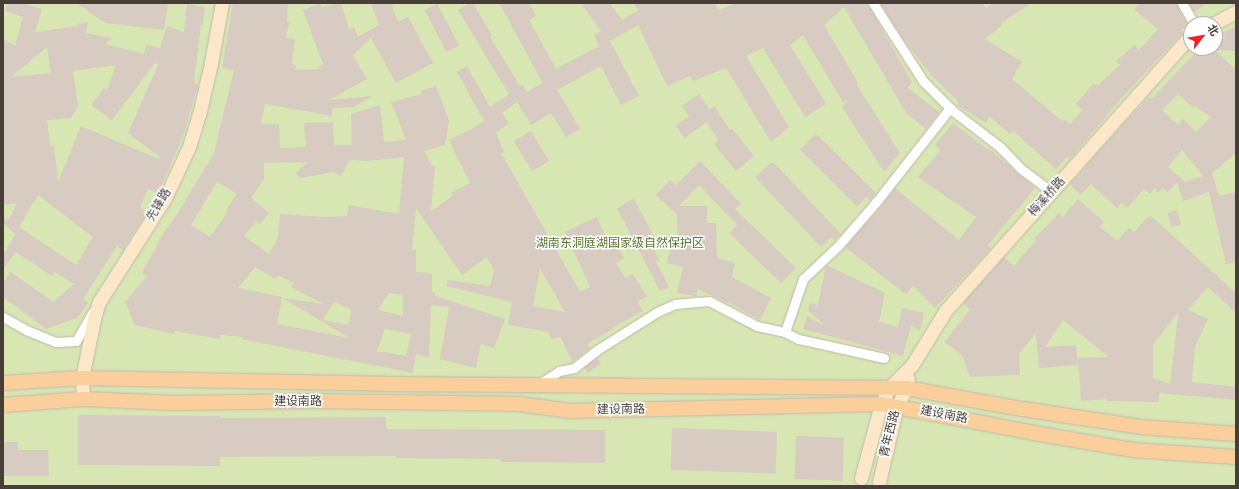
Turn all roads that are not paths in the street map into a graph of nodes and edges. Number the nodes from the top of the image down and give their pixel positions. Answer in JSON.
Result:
{"nodes":[{"id":1,"x":222,"y":3,"type":"edge"},
{"id":2,"x":873,"y":3,"type":"edge"},
{"id":3,"x":1182,"y":3,"type":"edge"},
{"id":4,"x":1236,"y":12,"type":"edge"},
{"id":5,"x":1189,"y":16,"type":"edge"},
{"id":6,"x":1223,"y":18,"type":"edge"},
{"id":7,"x":1183,"y":44,"type":"edge"},
{"id":8,"x":950,"y":108,"type":"junction"},
{"id":9,"x":1052,"y":192,"type":"junction"},
{"id":10,"x":99,"y":302,"type":"junction"},
{"id":11,"x":3,"y":317,"type":"edge"},
{"id":12,"x":785,"y":332,"type":"junction"},
{"id":13,"x":884,"y":358,"type":"dead end"},
{"id":14,"x":912,"y":365,"type":"junction"},
{"id":15,"x":82,"y":378,"type":"junction"},
{"id":16,"x":3,"y":383,"type":"edge"},
{"id":17,"x":536,"y":385,"type":"junction"},
{"id":18,"x":889,"y":388,"type":"junction"},
{"id":19,"x":906,"y":388,"type":"junction"},
{"id":20,"x":83,"y":399,"type":"junction"},
{"id":21,"x":880,"y":404,"type":"junction"},
{"id":22,"x":3,"y":405,"type":"edge"},
{"id":23,"x":897,"y":406,"type":"junction"},
{"id":24,"x":1236,"y":434,"type":"edge"},
{"id":25,"x":1236,"y":457,"type":"edge"},
{"id":26,"x":861,"y":478,"type":"dead end"},
{"id":27,"x":879,"y":482,"type":"dead end"}],
"edges":[{"from":1,"to":10,"type":"main road","name":"先锋路"},
{"from":2,"to":8,"type":"street"},
{"from":3,"to":5,"type":"street"},
{"from":4,"to":6,"type":"main road"},
{"from":7,"to":9,"type":"main road","name":"梅溪桥路"},
{"from":8,"to":9,"type":"street"},
{"from":8,"to":12,"type":"street"},
{"from":9,"to":14,"type":"main road","name":"梅溪桥路"},
{"from":10,"to":11,"type":"street"},
{"from":10,"to":15,"type":"main road","name":"先锋路"},
{"from":12,"to":13,"type":"street"},
{"from":12,"to":17,"type":"street"},
{"from":14,"to":18,"type":"main road","name":"青年西路"},
{"from":14,"to":19,"type":"main road","name":"青年西路"},
{"from":15,"to":16,"type":"main road","name":"建设南路"},
{"from":15,"to":17,"type":"main road","name":"建设南路"},
{"from":15,"to":20,"type":"main road","name":"先锋路"},
{"from":17,"to":18,"type":"main road","name":"建设南路"},
{"from":18,"to":19,"type":"main road","name":"建设南路"},
{"from":18,"to":21,"type":"main road","name":"青年西路"},
{"from":19,"to":23,"type":"main road","name":"青年西路"},
{"from":19,"to":24,"type":"main road","name":"建设南路"},
{"from":20,"to":21,"type":"main road","name":"建设南路"},
{"from":20,"to":22,"type":"main road","name":"建设南路"},
{"from":21,"to":23,"type":"main road","name":"建设南路"},
{"from":21,"to":26,"type":"main road","name":"青年西路"},
{"from":23,"to":25,"type":"main road","name":"建设南路"},
{"from":23,"to":27,"type":"main road","name":"青年西路"}]}
